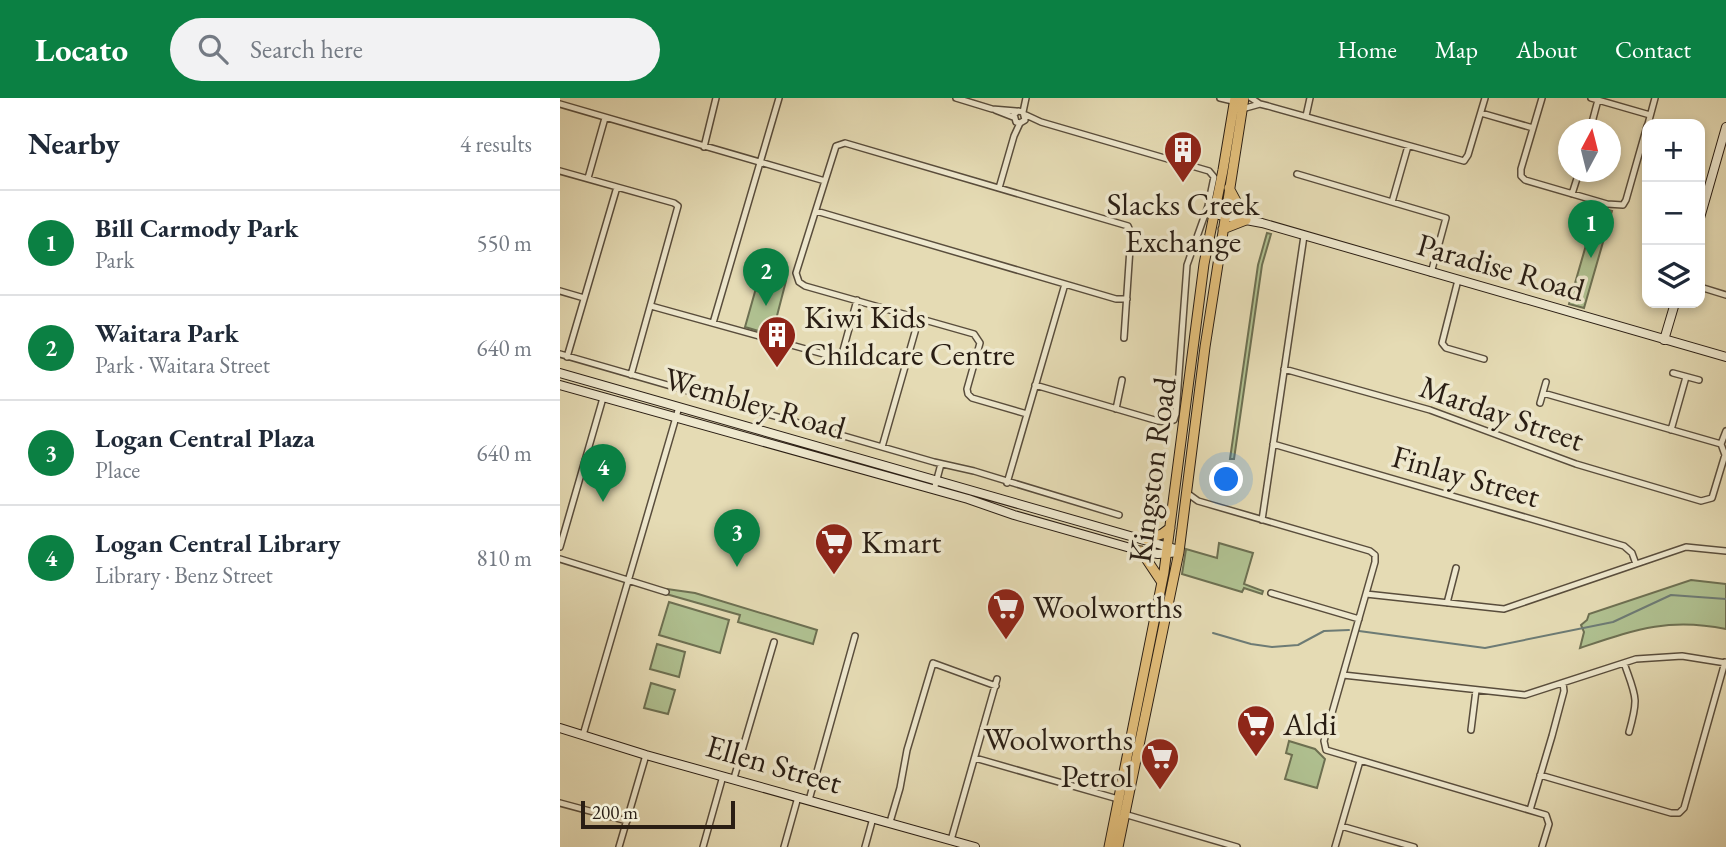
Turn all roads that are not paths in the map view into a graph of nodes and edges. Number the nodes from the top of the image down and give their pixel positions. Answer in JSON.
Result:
{"nodes":[{"id":1,"x":716,"y":98,"type":"edge"},
{"id":2,"x":779,"y":98,"type":"edge"},
{"id":3,"x":956,"y":98,"type":"edge"},
{"id":4,"x":1025,"y":98,"type":"edge"},
{"id":5,"x":1220,"y":98,"type":"edge"},
{"id":6,"x":1251,"y":98,"type":"edge"},
{"id":7,"x":1310,"y":98,"type":"edge"},
{"id":8,"x":1485,"y":98,"type":"edge"},
{"id":9,"x":1542,"y":98,"type":"edge"},
{"id":10,"x":1655,"y":98,"type":"edge"},
{"id":11,"x":1594,"y":99,"type":"edge"},
{"id":12,"x":1239,"y":101,"type":"edge"},
{"id":13,"x":560,"y":104,"type":"edge"},
{"id":14,"x":1260,"y":104,"type":"junction"},
{"id":15,"x":1481,"y":113,"type":"junction"},
{"id":16,"x":1650,"y":115,"type":"junction"},
{"id":17,"x":1306,"y":116,"type":"junction"},
{"id":18,"x":1020,"y":117,"type":"junction"},
{"id":19,"x":605,"y":118,"type":"junction"},
{"id":20,"x":1591,"y":119,"type":"edge"},
{"id":21,"x":1649,"y":119,"type":"edge"},
{"id":22,"x":1726,"y":127,"type":"edge"},
{"id":23,"x":1533,"y":128,"type":"junction"},
{"id":24,"x":1642,"y":142,"type":"edge"},
{"id":25,"x":1408,"y":146,"type":"junction"},
{"id":26,"x":704,"y":147,"type":"junction"},
{"id":27,"x":759,"y":163,"type":"junction"},
{"id":28,"x":560,"y":171,"type":"edge"},
{"id":29,"x":1297,"y":174,"type":"dead end"},
{"id":30,"x":588,"y":178,"type":"junction"},
{"id":31,"x":825,"y":181,"type":"junction"},
{"id":32,"x":1575,"y":182,"type":"edge"},
{"id":33,"x":617,"y":187,"type":"junction"},
{"id":34,"x":999,"y":188,"type":"junction"},
{"id":35,"x":1229,"y":188,"type":"junction"},
{"id":36,"x":1572,"y":194,"type":"junction"},
{"id":37,"x":1705,"y":200,"type":"edge"},
{"id":38,"x":1392,"y":202,"type":"junction"},
{"id":39,"x":816,"y":211,"type":"junction"},
{"id":40,"x":1220,"y":212,"type":"junction"},
{"id":41,"x":1244,"y":217,"type":"junction"},
{"id":42,"x":1223,"y":229,"type":"junction"},
{"id":43,"x":1304,"y":236,"type":"junction"},
{"id":44,"x":1431,"y":272,"type":"junction"},
{"id":45,"x":1458,"y":280,"type":"junction"},
{"id":46,"x":1065,"y":284,"type":"junction"},
{"id":47,"x":1705,"y":289,"type":"edge"},
{"id":48,"x":560,"y":291,"type":"edge"},
{"id":49,"x":1726,"y":295,"type":"edge"},
{"id":50,"x":584,"y":298,"type":"junction"},
{"id":51,"x":1127,"y":299,"type":"junction"},
{"id":52,"x":857,"y":300,"type":"junction"},
{"id":53,"x":1184,"y":303,"type":"junction"},
{"id":54,"x":1198,"y":305,"type":"junction"},
{"id":55,"x":651,"y":306,"type":"junction"},
{"id":56,"x":1674,"y":308,"type":"edge"},
{"id":57,"x":919,"y":318,"type":"junction"},
{"id":58,"x":713,"y":323,"type":"junction"},
{"id":59,"x":1124,"y":338,"type":"dead end"},
{"id":60,"x":1664,"y":340,"type":"junction"},
{"id":61,"x":560,"y":355,"type":"edge"},
{"id":62,"x":568,"y":357,"type":"junction"},
{"id":63,"x":1726,"y":358,"type":"edge"},
{"id":64,"x":1484,"y":359,"type":"dead end"},
{"id":65,"x":1284,"y":369,"type":"junction"},
{"id":66,"x":560,"y":373,"type":"edge"},
{"id":67,"x":1673,"y":373,"type":"dead end"},
{"id":68,"x":631,"y":375,"type":"junction"},
{"id":69,"x":1686,"y":377,"type":"junction"},
{"id":70,"x":1122,"y":380,"type":"dead end"},
{"id":71,"x":1699,"y":380,"type":"dead end"},
{"id":72,"x":1546,"y":382,"type":"dead end"},
{"id":73,"x":560,"y":385,"type":"edge"},
{"id":74,"x":1035,"y":385,"type":"junction"},
{"id":75,"x":1543,"y":393,"type":"junction"},
{"id":76,"x":603,"y":398,"type":"junction"},
{"id":77,"x":1540,"y":403,"type":"dead end"},
{"id":78,"x":679,"y":407,"type":"junction"},
{"id":79,"x":1116,"y":409,"type":"junction"},
{"id":80,"x":1027,"y":414,"type":"junction"},
{"id":81,"x":675,"y":418,"type":"junction"},
{"id":82,"x":1671,"y":430,"type":"junction"},
{"id":83,"x":1726,"y":431,"type":"edge"},
{"id":84,"x":1273,"y":444,"type":"junction"},
{"id":85,"x":1723,"y":445,"type":"junction"},
{"id":86,"x":882,"y":447,"type":"junction"},
{"id":87,"x":941,"y":464,"type":"junction"},
{"id":88,"x":949,"y":466,"type":"junction"},
{"id":89,"x":941,"y":481,"type":"junction"},
{"id":90,"x":1007,"y":483,"type":"junction"},
{"id":91,"x":938,"y":491,"type":"junction"},
{"id":92,"x":1187,"y":498,"type":"junction"},
{"id":93,"x":1119,"y":515,"type":"dead end"},
{"id":94,"x":1262,"y":520,"type":"junction"},
{"id":95,"x":1170,"y":528,"type":"junction"},
{"id":96,"x":1146,"y":539,"type":"junction"},
{"id":97,"x":560,"y":547,"type":"edge"},
{"id":98,"x":1167,"y":550,"type":"junction"},
{"id":99,"x":1141,"y":551,"type":"junction"},
{"id":100,"x":1179,"y":551,"type":"junction"},
{"id":101,"x":1726,"y":551,"type":"edge"},
{"id":102,"x":560,"y":559,"type":"edge"},
{"id":103,"x":1636,"y":564,"type":"junction"},
{"id":104,"x":1456,"y":568,"type":"dead end"},
{"id":105,"x":628,"y":579,"type":"junction"},
{"id":106,"x":1161,"y":581,"type":"junction"},
{"id":107,"x":666,"y":592,"type":"dead end"},
{"id":108,"x":1271,"y":593,"type":"dead end"},
{"id":109,"x":1366,"y":594,"type":"junction"},
{"id":110,"x":1447,"y":603,"type":"junction"},
{"id":111,"x":1359,"y":619,"type":"junction"},
{"id":112,"x":855,"y":636,"type":"dead end"},
{"id":113,"x":774,"y":642,"type":"dead end"},
{"id":114,"x":1726,"y":662,"type":"edge"},
{"id":115,"x":1624,"y":663,"type":"junction"},
{"id":116,"x":1343,"y":675,"type":"junction"},
{"id":117,"x":1563,"y":683,"type":"junction"},
{"id":118,"x":1476,"y":690,"type":"junction"},
{"id":119,"x":560,"y":729,"type":"edge"},
{"id":120,"x":1471,"y":730,"type":"dead end"},
{"id":121,"x":1629,"y":732,"type":"dead end"},
{"id":122,"x":583,"y":735,"type":"junction"},
{"id":123,"x":646,"y":755,"type":"junction"},
{"id":124,"x":975,"y":758,"type":"junction"},
{"id":125,"x":1360,"y":761,"type":"junction"},
{"id":126,"x":723,"y":775,"type":"junction"},
{"id":127,"x":1540,"y":775,"type":"junction"},
{"id":128,"x":734,"y":778,"type":"junction"},
{"id":129,"x":798,"y":797,"type":"junction"},
{"id":130,"x":1118,"y":799,"type":"junction"},
{"id":131,"x":809,"y":800,"type":"junction"},
{"id":132,"x":560,"y":803,"type":"edge"},
{"id":133,"x":1530,"y":810,"type":"junction"},
{"id":134,"x":1124,"y":814,"type":"junction"},
{"id":135,"x":873,"y":818,"type":"junction"},
{"id":136,"x":627,"y":821,"type":"junction"},
{"id":137,"x":890,"y":822,"type":"junction"},
{"id":138,"x":1341,"y":826,"type":"junction"},
{"id":139,"x":947,"y":842,"type":"edge"},
{"id":140,"x":620,"y":847,"type":"edge"},
{"id":141,"x":703,"y":847,"type":"edge"},
{"id":142,"x":784,"y":847,"type":"edge"},
{"id":143,"x":865,"y":847,"type":"edge"},
{"id":144,"x":975,"y":847,"type":"edge"},
{"id":145,"x":1109,"y":847,"type":"edge"},
{"id":146,"x":1118,"y":847,"type":"edge"},
{"id":147,"x":1237,"y":847,"type":"edge"},
{"id":148,"x":1335,"y":847,"type":"edge"},
{"id":149,"x":1414,"y":847,"type":"edge"},
{"id":150,"x":1542,"y":847,"type":"edge"}],
"edges":[{"from":1,"to":26,"type":"street"},
{"from":2,"to":27,"type":"street"},
{"from":3,"to":18,"type":"street"},
{"from":4,"to":18,"type":"street"},
{"from":5,"to":12,"type":"street"},
{"from":6,"to":14,"type":"street"},
{"from":7,"to":17,"type":"street"},
{"from":8,"to":15,"type":"street"},
{"from":9,"to":23,"type":"street"},
{"from":10,"to":16,"type":"street"},
{"from":11,"to":16,"type":"street"},
{"from":11,"to":20,"type":"street"},
{"from":12,"to":14,"type":"street"},
{"from":12,"to":35,"type":"main road","name":"Kingston Road"},
{"from":12,"to":40,"type":"main road","name":"Kingston Road"},
{"from":13,"to":19,"type":"street"},
{"from":14,"to":17,"type":"street"},
{"from":15,"to":23,"type":"street"},
{"from":15,"to":25,"type":"street"},
{"from":16,"to":21,"type":"street"},
{"from":17,"to":25,"type":"street"},
{"from":18,"to":34,"type":"street"},
{"from":18,"to":53,"type":"street"},
{"from":19,"to":26,"type":"street"},
{"from":19,"to":30,"type":"street"},
{"from":22,"to":37,"type":"main road"},
{"from":23,"to":36,"type":"street"},
{"from":24,"to":36,"type":"street"},
{"from":25,"to":38,"type":"street"},
{"from":26,"to":27,"type":"street"},
{"from":27,"to":31,"type":"street"},
{"from":27,"to":58,"type":"street"},
{"from":28,"to":30,"type":"street"},
{"from":29,"to":38,"type":"street"},
{"from":30,"to":33,"type":"street"},
{"from":31,"to":34,"type":"street"},
{"from":31,"to":39,"type":"street"},
{"from":32,"to":36,"type":"street"},
{"from":33,"to":50,"type":"street"},
{"from":33,"to":55,"type":"street"},
{"from":34,"to":51,"type":"street"},
{"from":35,"to":40,"type":"main road","name":"Kingston Road"},
{"from":35,"to":41,"type":"main road"},
{"from":38,"to":44,"type":"street"},
{"from":39,"to":46,"type":"street"},
{"from":39,"to":52,"type":"street"},
{"from":40,"to":41,"type":"main road","name":"Paradise Road"},
{"from":40,"to":42,"type":"main road","name":"Kingston Road"},
{"from":40,"to":54,"type":"main road","name":"Kingston Road"},
{"from":41,"to":42,"type":"main road"},
{"from":41,"to":43,"type":"main road","name":"Paradise Road"},
{"from":42,"to":92,"type":"main road","name":"Kingston Road"},
{"from":43,"to":44,"type":"main road","name":"Paradise Road"},
{"from":43,"to":65,"type":"street"},
{"from":44,"to":45,"type":"main road","name":"Paradise Road"},
{"from":45,"to":60,"type":"main road","name":"Paradise Road"},
{"from":45,"to":64,"type":"street"},
{"from":46,"to":51,"type":"street"},
{"from":46,"to":74,"type":"street"},
{"from":47,"to":49,"type":"street"},
{"from":48,"to":50,"type":"street"},
{"from":50,"to":62,"type":"street"},
{"from":51,"to":59,"type":"street"},
{"from":52,"to":57,"type":"street"},
{"from":52,"to":58,"type":"street"},
{"from":53,"to":54,"type":"street"},
{"from":53,"to":79,"type":"street"},
{"from":54,"to":95,"type":"main road","name":"Kingston Road"},
{"from":55,"to":58,"type":"street"},
{"from":55,"to":68,"type":"street"},
{"from":56,"to":60,"type":"main road"},
{"from":57,"to":80,"type":"street"},
{"from":57,"to":86,"type":"street"},
{"from":60,"to":63,"type":"main road","name":"Paradise Road"},
{"from":61,"to":62,"type":"street","name":"Wembley Road"},
{"from":62,"to":68,"type":"street","name":"Wembley Road"},
{"from":65,"to":84,"type":"street"},
{"from":65,"to":85,"type":"street","name":"Marday Street"},
{"from":66,"to":78,"type":"main road","name":"Wembley Road"},
{"from":67,"to":69,"type":"street"},
{"from":68,"to":86,"type":"street","name":"Wembley Road"},
{"from":69,"to":71,"type":"street"},
{"from":69,"to":82,"type":"street"},
{"from":70,"to":79,"type":"street"},
{"from":72,"to":75,"type":"street"},
{"from":73,"to":76,"type":"main road","name":"Wembley Road"},
{"from":74,"to":79,"type":"street"},
{"from":74,"to":80,"type":"street"},
{"from":75,"to":77,"type":"street"},
{"from":75,"to":82,"type":"street"},
{"from":76,"to":81,"type":"main road","name":"Wembley Road"},
{"from":76,"to":97,"type":"street"},
{"from":78,"to":81,"type":"street"},
{"from":78,"to":89,"type":"main road","name":"Wembley Road"},
{"from":80,"to":90,"type":"street"},
{"from":81,"to":91,"type":"main road","name":"Wembley Road"},
{"from":81,"to":105,"type":"street"},
{"from":82,"to":85,"type":"street"},
{"from":83,"to":85,"type":"street"},
{"from":84,"to":94,"type":"street"},
{"from":84,"to":103,"type":"street","name":"Finlay Street"},
{"from":86,"to":87,"type":"street","name":"Wembley Road"},
{"from":87,"to":88,"type":"street","name":"Wembley Road"},
{"from":87,"to":89,"type":"street"},
{"from":88,"to":89,"type":"street"},
{"from":88,"to":90,"type":"street","name":"Wembley Road"},
{"from":89,"to":91,"type":"street"},
{"from":89,"to":96,"type":"main road","name":"Wembley Road"},
{"from":90,"to":93,"type":"street","name":"Wembley Road"},
{"from":91,"to":99,"type":"main road","name":"Wembley Road"},
{"from":92,"to":94,"type":"street"},
{"from":92,"to":100,"type":"main road","name":"Kingston Road"},
{"from":94,"to":109,"type":"street"},
{"from":95,"to":96,"type":"main road"},
{"from":95,"to":98,"type":"main road","name":"Kingston Road"},
{"from":96,"to":98,"type":"main road","name":"Wembley Road"},
{"from":98,"to":99,"type":"main road","name":"Wembley Road"},
{"from":98,"to":100,"type":"main road","name":"Wembley Road"},
{"from":98,"to":106,"type":"main road","name":"Kingston Road"},
{"from":99,"to":106,"type":"main road"},
{"from":100,"to":134,"type":"main road","name":"Kingston Road"},
{"from":101,"to":103,"type":"street"},
{"from":102,"to":105,"type":"street"},
{"from":103,"to":110,"type":"street"},
{"from":104,"to":110,"type":"street"},
{"from":105,"to":107,"type":"street"},
{"from":105,"to":122,"type":"street"},
{"from":106,"to":130,"type":"main road","name":"Kingston Road"},
{"from":108,"to":111,"type":"street"},
{"from":109,"to":110,"type":"street"},
{"from":109,"to":111,"type":"street"},
{"from":111,"to":116,"type":"street"},
{"from":112,"to":131,"type":"street"},
{"from":113,"to":128,"type":"street"},
{"from":114,"to":115,"type":"street"},
{"from":114,"to":127,"type":"street"},
{"from":115,"to":117,"type":"street"},
{"from":115,"to":121,"type":"street"},
{"from":116,"to":118,"type":"street"},
{"from":116,"to":125,"type":"street"},
{"from":117,"to":118,"type":"street"},
{"from":117,"to":127,"type":"street"},
{"from":118,"to":120,"type":"street"},
{"from":119,"to":122,"type":"main road","name":"Ellen Street"},
{"from":122,"to":123,"type":"main road","name":"Ellen Street"},
{"from":123,"to":126,"type":"main road","name":"Ellen Street"},
{"from":123,"to":136,"type":"street"},
{"from":124,"to":130,"type":"street"},
{"from":124,"to":137,"type":"street"},
{"from":124,"to":139,"type":"street"},
{"from":125,"to":133,"type":"street"},
{"from":125,"to":138,"type":"street"},
{"from":126,"to":128,"type":"main road","name":"Ellen Street"},
{"from":126,"to":141,"type":"street"},
{"from":127,"to":133,"type":"street"},
{"from":128,"to":129,"type":"main road","name":"Ellen Street"},
{"from":129,"to":131,"type":"main road","name":"Ellen Street"},
{"from":129,"to":142,"type":"street"},
{"from":130,"to":145,"type":"main road","name":"Kingston Road"},
{"from":131,"to":135,"type":"main road","name":"Ellen Street"},
{"from":132,"to":136,"type":"street"},
{"from":133,"to":150,"type":"street"},
{"from":134,"to":146,"type":"main road","name":"Kingston Road"},
{"from":134,"to":147,"type":"street"},
{"from":135,"to":137,"type":"main road","name":"Ellen Street"},
{"from":135,"to":143,"type":"street"},
{"from":136,"to":140,"type":"street"},
{"from":137,"to":139,"type":"main road","name":"Ellen Street"},
{"from":138,"to":148,"type":"street"},
{"from":138,"to":149,"type":"street"},
{"from":139,"to":144,"type":"main road","name":"Ellen Street"}]}
